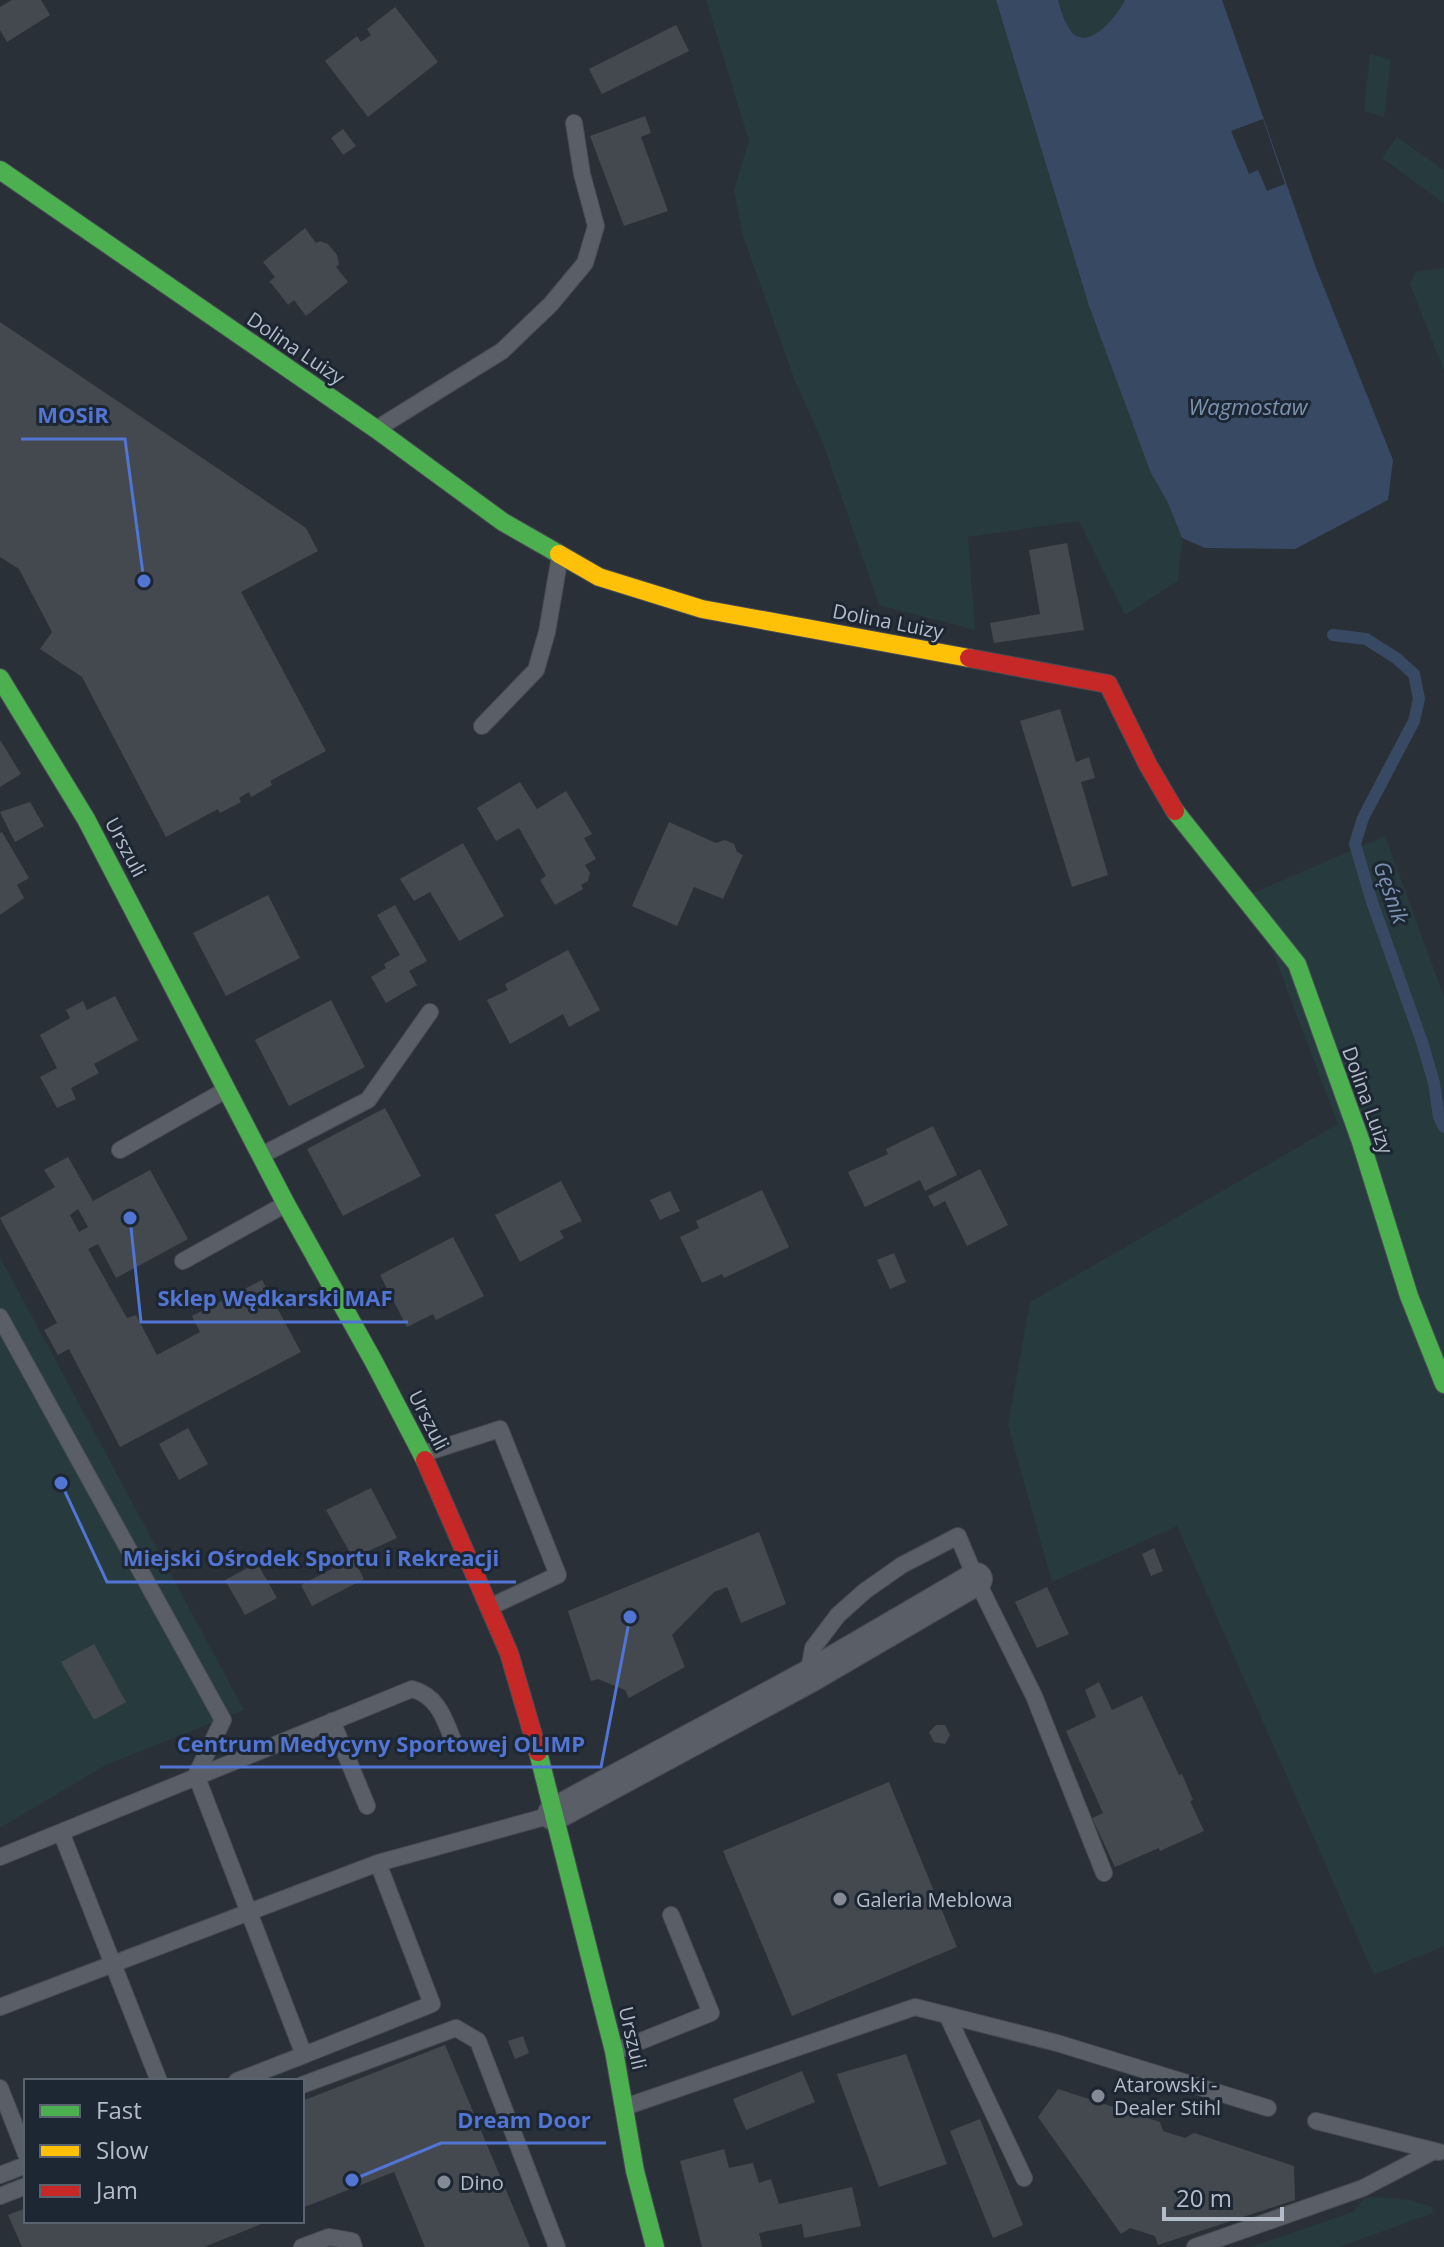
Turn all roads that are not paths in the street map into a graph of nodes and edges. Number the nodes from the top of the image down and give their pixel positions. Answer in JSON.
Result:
{"nodes":[{"id":1,"x":574,"y":123,"type":"dead end"},
{"id":2,"x":1,"y":173,"type":"edge"},
{"id":3,"x":376,"y":429,"type":"junction"},
{"id":4,"x":560,"y":554,"type":"junction"},
{"id":5,"x":0,"y":678,"type":"edge"},
{"id":6,"x":482,"y":726,"type":"dead end"},
{"id":7,"x":430,"y":1012,"type":"dead end"},
{"id":8,"x":226,"y":1090,"type":"junction"},
{"id":9,"x":120,"y":1150,"type":"dead end"},
{"id":10,"x":261,"y":1156,"type":"junction"},
{"id":11,"x":286,"y":1204,"type":"junction"},
{"id":12,"x":183,"y":1261,"type":"dead end"},
{"id":13,"x":0,"y":1317,"type":"edge"},
{"id":14,"x":1444,"y":1384,"type":"edge"},
{"id":15,"x":422,"y":1454,"type":"junction"},
{"id":16,"x":976,"y":1579,"type":"junction"},
{"id":17,"x":491,"y":1607,"type":"junction"},
{"id":18,"x":808,"y":1677,"type":"junction"},
{"id":19,"x":332,"y":1721,"type":"junction"},
{"id":20,"x":455,"y":1745,"type":"dead end"},
{"id":21,"x":196,"y":1775,"type":"junction"},
{"id":22,"x":367,"y":1806,"type":"dead end"},
{"id":23,"x":554,"y":1814,"type":"junction"},
{"id":24,"x":61,"y":1832,"type":"junction"},
{"id":25,"x":0,"y":1857,"type":"edge"},
{"id":26,"x":378,"y":1863,"type":"junction"},
{"id":27,"x":1104,"y":1873,"type":"dead end"},
{"id":28,"x":249,"y":1912,"type":"junction"},
{"id":29,"x":671,"y":1915,"type":"dead end"},
{"id":30,"x":113,"y":1964,"type":"junction"},
{"id":31,"x":0,"y":2007,"type":"edge"},
{"id":32,"x":947,"y":2015,"type":"junction"},
{"id":33,"x":614,"y":2051,"type":"junction"},
{"id":34,"x":304,"y":2055,"type":"junction"},
{"id":35,"x":158,"y":2079,"type":"edge"},
{"id":36,"x":242,"y":2079,"type":"edge"},
{"id":37,"x":304,"y":2084,"type":"edge"},
{"id":38,"x":0,"y":2088,"type":"edge"},
{"id":39,"x":625,"y":2107,"type":"junction"},
{"id":40,"x":1268,"y":2108,"type":"dead end"},
{"id":41,"x":1316,"y":2121,"type":"dead end"},
{"id":42,"x":24,"y":2149,"type":"edge"},
{"id":43,"x":1439,"y":2152,"type":"edge"},
{"id":44,"x":24,"y":2166,"type":"edge"},
{"id":45,"x":0,"y":2175,"type":"edge"},
{"id":46,"x":1024,"y":2178,"type":"dead end"},
{"id":47,"x":24,"y":2187,"type":"edge"},
{"id":48,"x":0,"y":2196,"type":"edge"},
{"id":49,"x":302,"y":2247,"type":"edge"},
{"id":50,"x":354,"y":2247,"type":"edge"},
{"id":51,"x":557,"y":2247,"type":"edge"},
{"id":52,"x":655,"y":2247,"type":"edge"},
{"id":53,"x":1195,"y":2247,"type":"edge"}],
"edges":[{"from":1,"to":3,"type":"lane"},
{"from":2,"to":3,"type":"street","name":"Dolina Luizy"},
{"from":3,"to":4,"type":"street","name":"Dolina Luizy"},
{"from":4,"to":6,"type":"lane"},
{"from":4,"to":14,"type":"street","name":"Dolina Luizy"},
{"from":5,"to":8,"type":"street","name":"Urszuli"},
{"from":7,"to":10,"type":"lane"},
{"from":8,"to":9,"type":"lane"},
{"from":8,"to":10,"type":"street","name":"Urszuli"},
{"from":10,"to":11,"type":"street","name":"Urszuli"},
{"from":11,"to":12,"type":"lane"},
{"from":11,"to":15,"type":"street","name":"Urszuli"},
{"from":13,"to":21,"type":"lane"},
{"from":15,"to":17,"type":"street","name":"Urszuli"},
{"from":15,"to":17,"type":"lane"},
{"from":16,"to":18,"type":"street"},
{"from":16,"to":18,"type":"lane"},
{"from":16,"to":27,"type":"lane"},
{"from":17,"to":23,"type":"street","name":"Urszuli"},
{"from":18,"to":23,"type":"street"},
{"from":19,"to":20,"type":"lane"},
{"from":19,"to":21,"type":"lane"},
{"from":19,"to":22,"type":"lane"},
{"from":21,"to":24,"type":"lane"},
{"from":21,"to":28,"type":"lane"},
{"from":23,"to":26,"type":"lane"},
{"from":23,"to":33,"type":"street","name":"Urszuli"},
{"from":24,"to":25,"type":"lane"},
{"from":24,"to":30,"type":"lane"},
{"from":26,"to":28,"type":"lane"},
{"from":26,"to":34,"type":"lane"},
{"from":28,"to":30,"type":"lane"},
{"from":28,"to":34,"type":"lane"},
{"from":29,"to":33,"type":"lane"},
{"from":30,"to":31,"type":"lane"},
{"from":30,"to":35,"type":"lane"},
{"from":32,"to":39,"type":"lane"},
{"from":32,"to":40,"type":"lane"},
{"from":32,"to":46,"type":"lane"},
{"from":33,"to":39,"type":"street","name":"Urszuli"},
{"from":34,"to":36,"type":"lane"},
{"from":37,"to":51,"type":"lane"},
{"from":38,"to":42,"type":"lane"},
{"from":39,"to":52,"type":"street","name":"Urszuli"},
{"from":41,"to":43,"type":"lane"},
{"from":43,"to":53,"type":"lane"},
{"from":44,"to":45,"type":"lane"},
{"from":47,"to":48,"type":"lane"},
{"from":49,"to":50,"type":"lane"}]}
